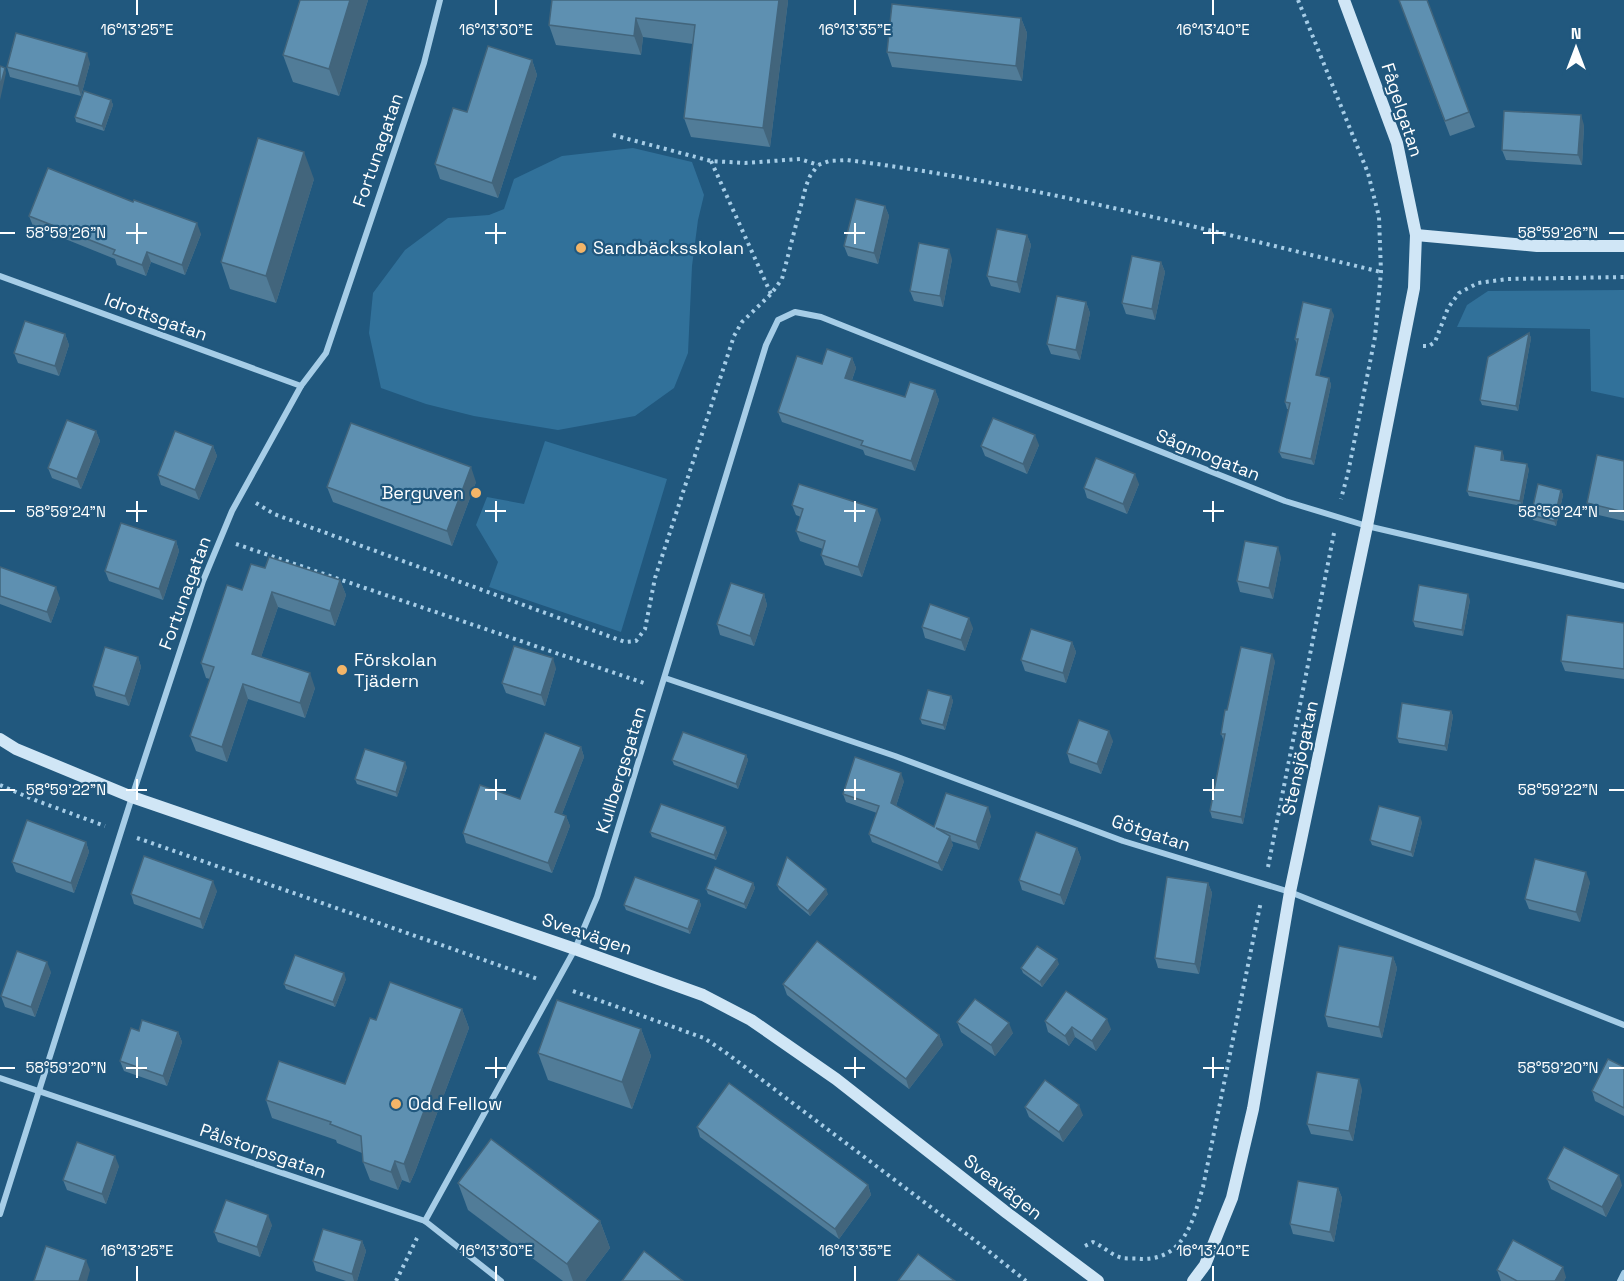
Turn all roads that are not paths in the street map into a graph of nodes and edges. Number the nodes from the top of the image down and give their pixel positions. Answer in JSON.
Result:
{"nodes":[{"id":1,"x":440,"y":0,"type":"edge"},
{"id":2,"x":1344,"y":0,"type":"edge"},
{"id":3,"x":1416,"y":235,"type":"junction"},
{"id":4,"x":1624,"y":246,"type":"edge"},
{"id":5,"x":0,"y":276,"type":"edge"},
{"id":6,"x":795,"y":312,"type":"joint"},
{"id":7,"x":301,"y":386,"type":"junction"},
{"id":8,"x":1367,"y":526,"type":"junction"},
{"id":9,"x":1624,"y":586,"type":"edge"},
{"id":10,"x":665,"y":678,"type":"junction"},
{"id":11,"x":0,"y":739,"type":"edge"},
{"id":12,"x":132,"y":797,"type":"junction"},
{"id":13,"x":1290,"y":892,"type":"junction"},
{"id":14,"x":575,"y":948,"type":"junction"},
{"id":15,"x":1624,"y":1025,"type":"edge"},
{"id":16,"x":0,"y":1078,"type":"edge"},
{"id":17,"x":39,"y":1092,"type":"junction"},
{"id":18,"x":0,"y":1214,"type":"edge"},
{"id":19,"x":425,"y":1221,"type":"junction"},
{"id":20,"x":1624,"y":1273,"type":"edge"},
{"id":21,"x":501,"y":1281,"type":"edge"},
{"id":22,"x":1098,"y":1281,"type":"edge"},
{"id":23,"x":1193,"y":1281,"type":"edge"},
{"id":24,"x":1620,"y":1281,"type":"edge"}],
"edges":[{"from":1,"to":7,"type":"street","name":"Fortunagatan"},
{"from":2,"to":3,"type":"street","name":"Fågelgatan"},
{"from":3,"to":4,"type":"street"},
{"from":3,"to":8,"type":"street","name":"Stensjögatan"},
{"from":5,"to":7,"type":"street","name":"Idrottsgatan"},
{"from":6,"to":8,"type":"street","name":"Sågmogatan"},
{"from":6,"to":10,"type":"street","name":"Kullbergsgatan"},
{"from":7,"to":12,"type":"street","name":"Fortunagatan"},
{"from":8,"to":9,"type":"street","name":"Sågmogatan"},
{"from":8,"to":13,"type":"street","name":"Stensjögatan"},
{"from":10,"to":13,"type":"street","name":"Götgatan"},
{"from":10,"to":14,"type":"street","name":"Kullbergsgatan"},
{"from":11,"to":12,"type":"street","name":"Sveavägen"},
{"from":12,"to":14,"type":"street","name":"Sveavägen"},
{"from":12,"to":17,"type":"street","name":"Fortunagatan"},
{"from":13,"to":15,"type":"street","name":"Götgatan"},
{"from":13,"to":23,"type":"street","name":"Stensjögatan"},
{"from":14,"to":19,"type":"street","name":"Kullbergsgatan"},
{"from":14,"to":22,"type":"street","name":"Sveavägen"},
{"from":16,"to":17,"type":"street","name":"Pålstorpsgatan"},
{"from":17,"to":18,"type":"street","name":"Fortunagatan"},
{"from":17,"to":19,"type":"street","name":"Pålstorpsgatan"},
{"from":19,"to":21,"type":"street","name":"Pålstorpsgatan"},
{"from":20,"to":24,"type":"street"}]}
